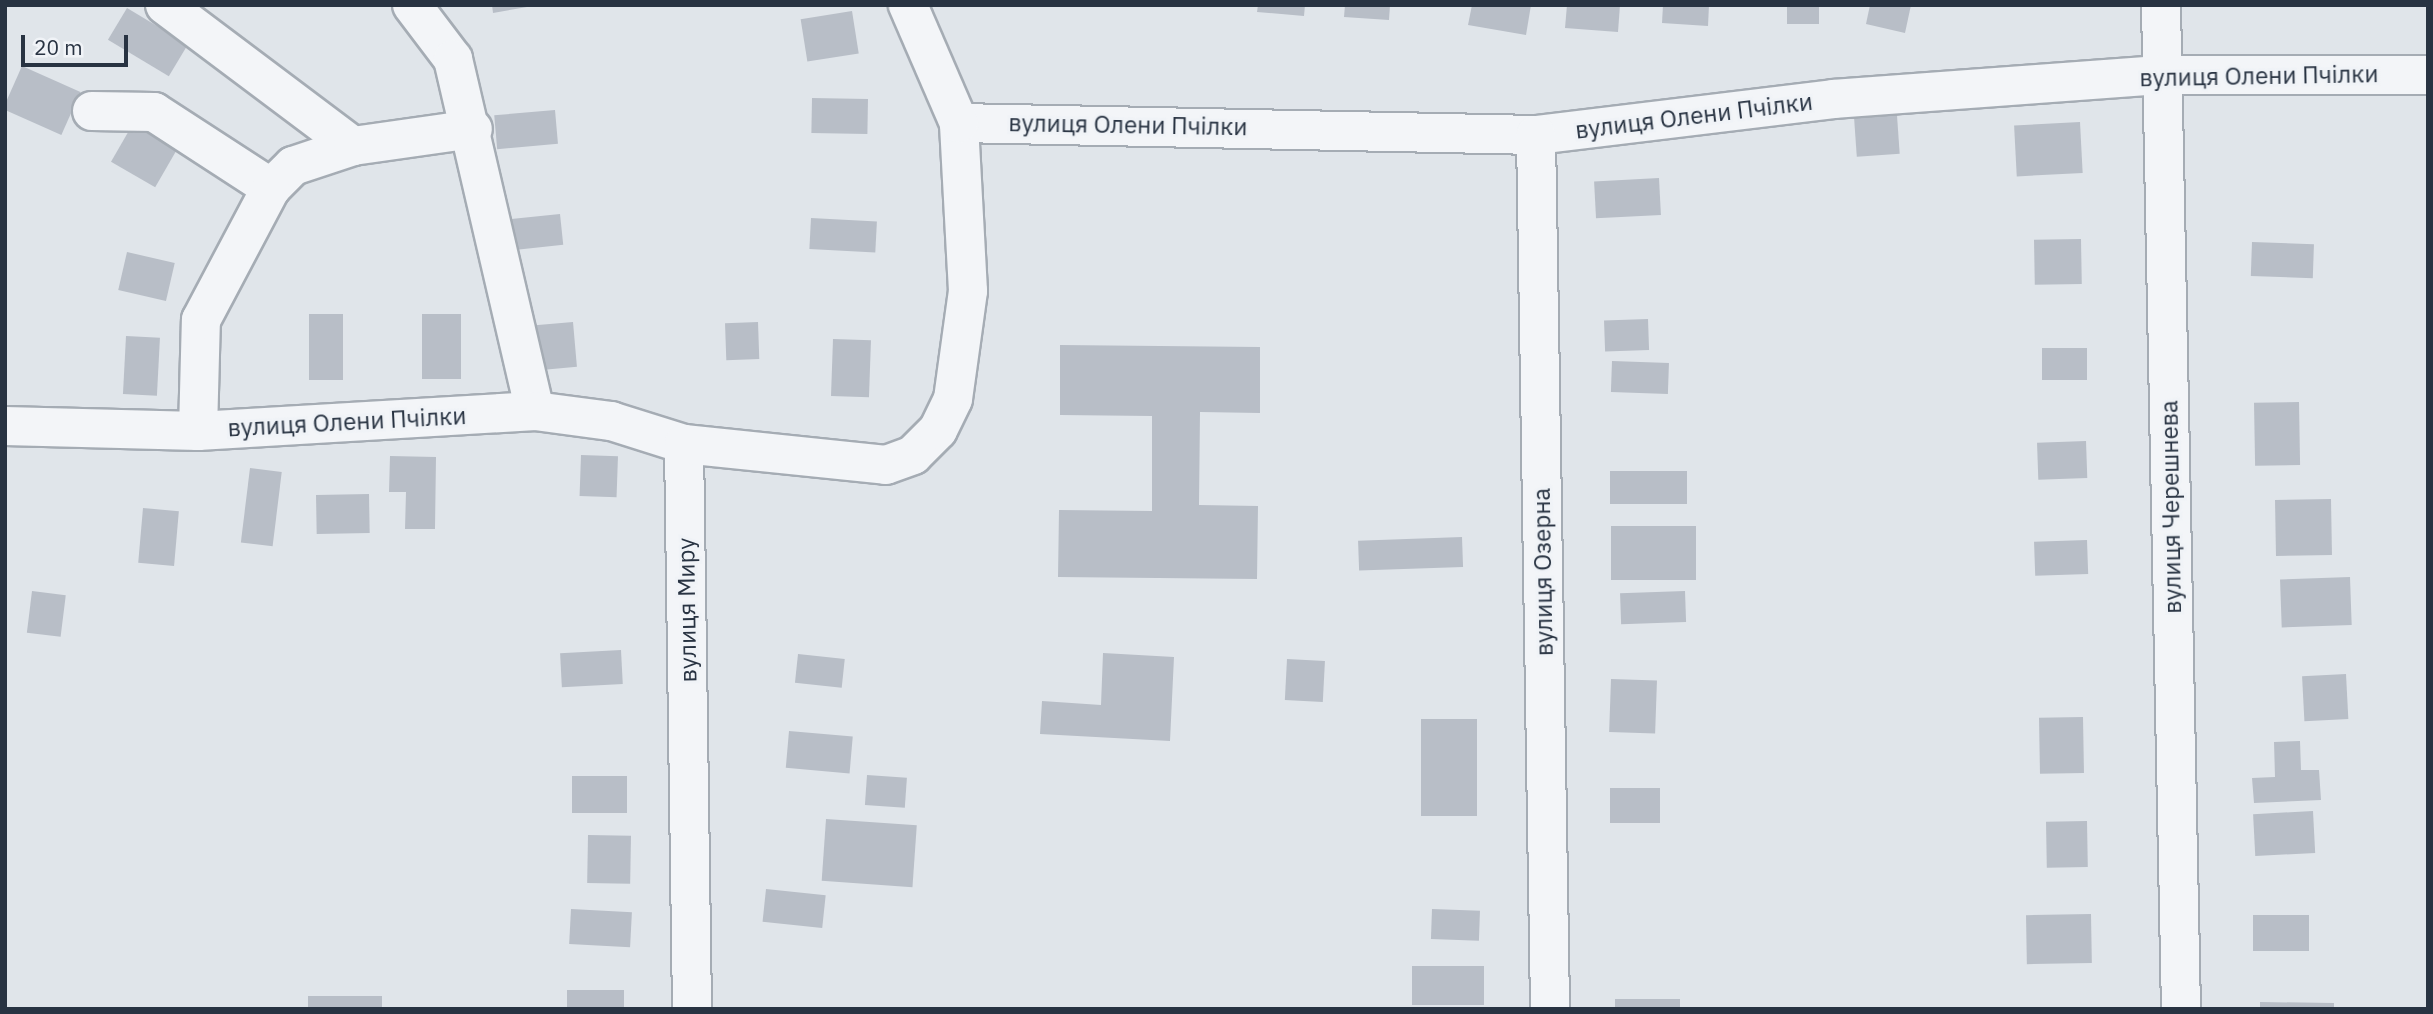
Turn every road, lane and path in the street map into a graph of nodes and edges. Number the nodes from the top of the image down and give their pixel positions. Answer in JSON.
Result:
{"nodes":[{"id":1,"x":165,"y":5,"type":"edge"},
{"id":2,"x":412,"y":5,"type":"edge"},
{"id":3,"x":908,"y":5,"type":"edge"},
{"id":4,"x":2161,"y":5,"type":"edge"},
{"id":5,"x":2163,"y":75,"type":"junction"},
{"id":6,"x":2428,"y":75,"type":"edge"},
{"id":7,"x":92,"y":111,"type":"dead end"},
{"id":8,"x":959,"y":122,"type":"junction"},
{"id":9,"x":473,"y":129,"type":"junction"},
{"id":10,"x":1536,"y":135,"type":"junction"},
{"id":11,"x":353,"y":146,"type":"junction"},
{"id":12,"x":271,"y":188,"type":"junction"},
{"id":13,"x":535,"y":411,"type":"junction"},
{"id":14,"x":5,"y":426,"type":"edge"},
{"id":15,"x":198,"y":431,"type":"junction"},
{"id":16,"x":684,"y":444,"type":"junction"},
{"id":17,"x":692,"y":1009,"type":"edge"},
{"id":18,"x":1550,"y":1009,"type":"edge"},
{"id":19,"x":2180,"y":1009,"type":"edge"}],
"edges":[{"from":1,"to":11,"type":"street"},
{"from":2,"to":9,"type":"street"},
{"from":3,"to":8,"type":"street"},
{"from":4,"to":5,"type":"street","name":"вулиця Черешнева"},
{"from":5,"to":6,"type":"street","name":"вулиця Олени Пчілки"},
{"from":5,"to":10,"type":"street","name":"вулиця Олени Пчілки"},
{"from":5,"to":19,"type":"street","name":"вулиця Черешнева"},
{"from":7,"to":12,"type":"street"},
{"from":8,"to":10,"type":"street","name":"вулиця Олени Пчілки"},
{"from":8,"to":16,"type":"street"},
{"from":9,"to":11,"type":"street"},
{"from":9,"to":13,"type":"street"},
{"from":10,"to":18,"type":"street","name":"вулиця Озерна"},
{"from":11,"to":12,"type":"street"},
{"from":12,"to":15,"type":"street"},
{"from":13,"to":15,"type":"street","name":"вулиця Олени Пчілки"},
{"from":13,"to":16,"type":"street","name":"вулиця Олени Пчілки"},
{"from":14,"to":15,"type":"street","name":"вулиця Олени Пчілки"},
{"from":16,"to":17,"type":"street","name":"вулиця Миру"}]}
